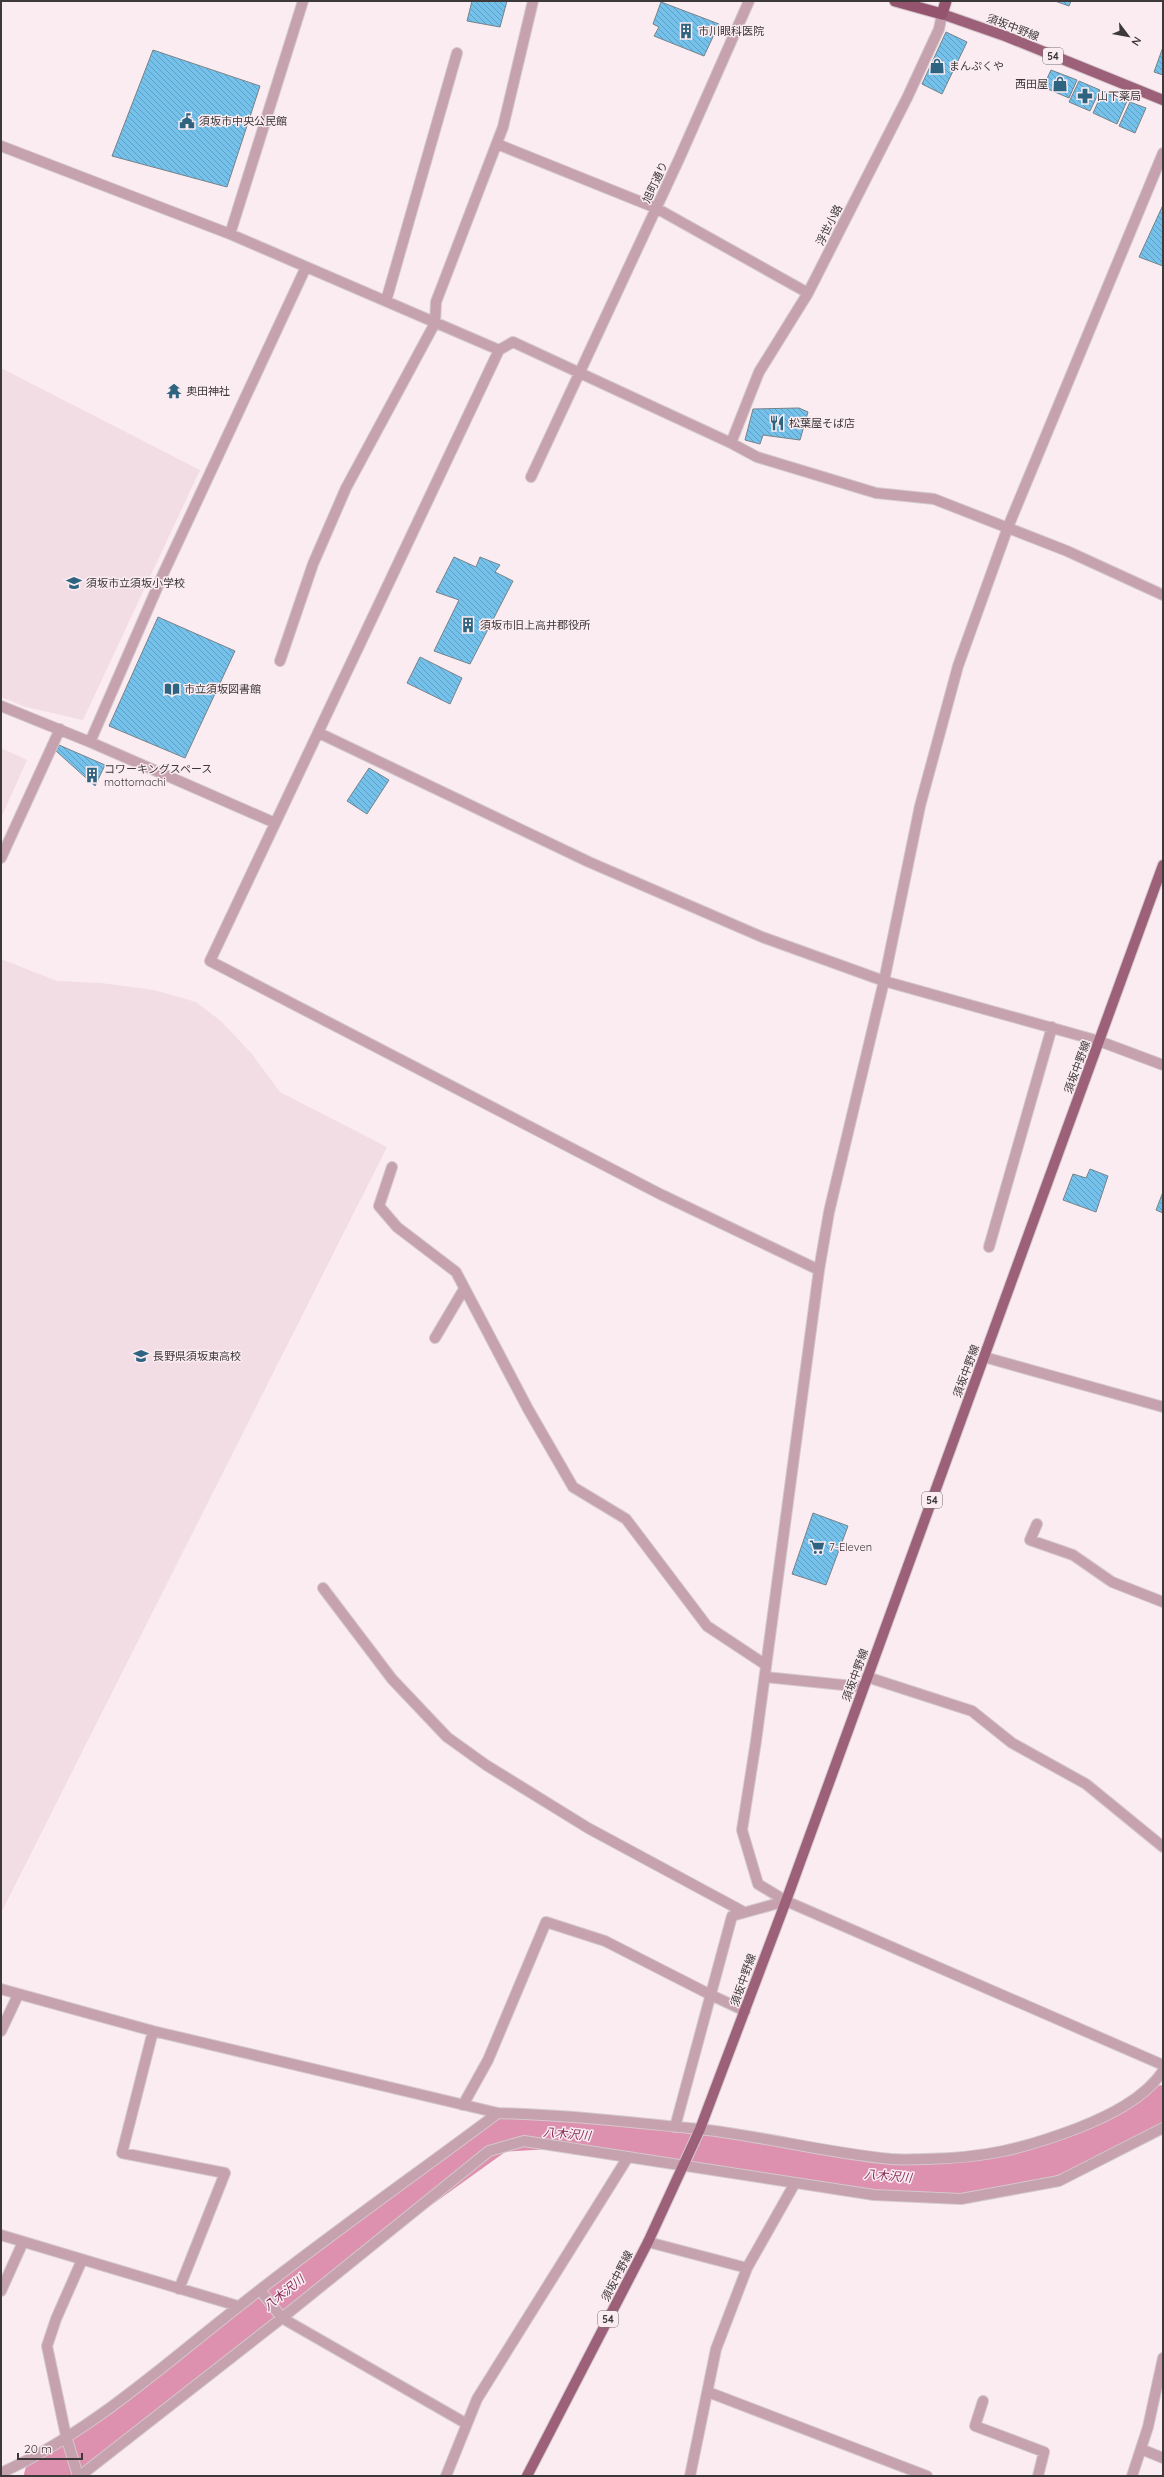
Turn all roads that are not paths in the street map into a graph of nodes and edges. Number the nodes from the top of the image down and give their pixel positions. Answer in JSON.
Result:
{"nodes":[{"id":1,"x":304,"y":1,"type":"edge"},
{"id":2,"x":533,"y":1,"type":"edge"},
{"id":3,"x":749,"y":1,"type":"edge"},
{"id":4,"x":895,"y":1,"type":"edge"},
{"id":5,"x":946,"y":1,"type":"edge"},
{"id":6,"x":942,"y":14,"type":"junction"},
{"id":7,"x":457,"y":53,"type":"dead end"},
{"id":8,"x":1163,"y":100,"type":"edge"},
{"id":9,"x":497,"y":144,"type":"junction"},
{"id":10,"x":1,"y":146,"type":"edge"},
{"id":11,"x":1163,"y":153,"type":"edge"},
{"id":12,"x":656,"y":208,"type":"junction"},
{"id":13,"x":230,"y":234,"type":"junction"},
{"id":14,"x":306,"y":267,"type":"junction"},
{"id":15,"x":808,"y":292,"type":"junction"},
{"id":16,"x":386,"y":301,"type":"junction"},
{"id":17,"x":435,"y":323,"type":"junction"},
{"id":18,"x":499,"y":350,"type":"junction"},
{"id":19,"x":579,"y":371,"type":"junction"},
{"id":20,"x":731,"y":443,"type":"junction"},
{"id":21,"x":531,"y":477,"type":"dead end"},
{"id":22,"x":1008,"y":527,"type":"junction"},
{"id":23,"x":1163,"y":596,"type":"edge"},
{"id":24,"x":280,"y":661,"type":"dead end"},
{"id":25,"x":1,"y":706,"type":"edge"},
{"id":26,"x":60,"y":729,"type":"junction"},
{"id":27,"x":319,"y":733,"type":"junction"},
{"id":28,"x":90,"y":742,"type":"junction"},
{"id":29,"x":275,"y":823,"type":"junction"},
{"id":30,"x":1,"y":858,"type":"edge"},
{"id":31,"x":1163,"y":865,"type":"edge"},
{"id":32,"x":884,"y":981,"type":"junction"},
{"id":33,"x":1052,"y":1027,"type":"junction"},
{"id":34,"x":1099,"y":1040,"type":"junction"},
{"id":35,"x":1163,"y":1065,"type":"edge"},
{"id":36,"x":392,"y":1167,"type":"dead end"},
{"id":37,"x":989,"y":1247,"type":"dead end"},
{"id":38,"x":819,"y":1270,"type":"junction"},
{"id":39,"x":464,"y":1289,"type":"junction"},
{"id":40,"x":435,"y":1338,"type":"dead end"},
{"id":41,"x":984,"y":1357,"type":"junction"},
{"id":42,"x":1163,"y":1407,"type":"edge"},
{"id":43,"x":1037,"y":1524,"type":"dead end"},
{"id":44,"x":322,"y":1588,"type":"dead end"},
{"id":45,"x":1163,"y":1602,"type":"edge"},
{"id":46,"x":766,"y":1665,"type":"junction"},
{"id":47,"x":765,"y":1677,"type":"junction"},
{"id":48,"x":867,"y":1678,"type":"junction"},
{"id":49,"x":863,"y":1688,"type":"junction"},
{"id":50,"x":1163,"y":1847,"type":"edge"},
{"id":51,"x":786,"y":1901,"type":"junction"},
{"id":52,"x":742,"y":1911,"type":"junction"},
{"id":53,"x":1,"y":1990,"type":"edge"},
{"id":54,"x":18,"y":1995,"type":"junction"},
{"id":55,"x":711,"y":1995,"type":"junction"},
{"id":56,"x":745,"y":2011,"type":"junction"},
{"id":57,"x":153,"y":2030,"type":"junction"},
{"id":58,"x":1,"y":2031,"type":"edge"},
{"id":59,"x":1163,"y":2065,"type":"edge"},
{"id":60,"x":1163,"y":2071,"type":"edge"},
{"id":61,"x":463,"y":2105,"type":"junction"},
{"id":62,"x":498,"y":2113,"type":"junction"},
{"id":63,"x":675,"y":2127,"type":"junction"},
{"id":64,"x":1163,"y":2128,"type":"edge"},
{"id":65,"x":698,"y":2132,"type":"junction"},
{"id":66,"x":628,"y":2157,"type":"junction"},
{"id":67,"x":685,"y":2162,"type":"junction"},
{"id":68,"x":795,"y":2183,"type":"junction"},
{"id":69,"x":1,"y":2235,"type":"edge"},
{"id":70,"x":23,"y":2242,"type":"junction"},
{"id":71,"x":648,"y":2242,"type":"junction"},
{"id":72,"x":82,"y":2260,"type":"junction"},
{"id":73,"x":747,"y":2268,"type":"junction"},
{"id":74,"x":179,"y":2289,"type":"junction"},
{"id":75,"x":1,"y":2291,"type":"edge"},
{"id":76,"x":263,"y":2293,"type":"junction"},
{"id":77,"x":238,"y":2306,"type":"junction"},
{"id":78,"x":280,"y":2316,"type":"junction"},
{"id":79,"x":1163,"y":2358,"type":"edge"},
{"id":80,"x":708,"y":2392,"type":"junction"},
{"id":81,"x":983,"y":2401,"type":"dead end"},
{"id":82,"x":467,"y":2424,"type":"junction"},
{"id":83,"x":67,"y":2440,"type":"junction"},
{"id":84,"x":1141,"y":2449,"type":"junction"},
{"id":85,"x":1163,"y":2458,"type":"edge"},
{"id":86,"x":1,"y":2473,"type":"edge"},
{"id":87,"x":78,"y":2474,"type":"edge"},
{"id":88,"x":446,"y":2476,"type":"edge"},
{"id":89,"x":527,"y":2476,"type":"edge"},
{"id":90,"x":690,"y":2476,"type":"edge"},
{"id":91,"x":927,"y":2476,"type":"edge"},
{"id":92,"x":1038,"y":2476,"type":"edge"},
{"id":93,"x":1132,"y":2476,"type":"edge"}],
"edges":[{"from":1,"to":13,"type":"street"},
{"from":2,"to":9,"type":"street"},
{"from":3,"to":12,"type":"street","name":"旭町通り"},
{"from":4,"to":6,"type":"highway"},
{"from":5,"to":6,"type":"highway"},
{"from":6,"to":8,"type":"main road","name":"須坂中野線","number":"54"},
{"from":6,"to":15,"type":"street","name":"浮世小路"},
{"from":7,"to":16,"type":"street"},
{"from":9,"to":12,"type":"street"},
{"from":9,"to":17,"type":"street"},
{"from":10,"to":13,"type":"street"},
{"from":11,"to":22,"type":"street"},
{"from":12,"to":15,"type":"street"},
{"from":12,"to":19,"type":"street","name":"旭町通り"},
{"from":13,"to":14,"type":"street"},
{"from":14,"to":16,"type":"street"},
{"from":14,"to":28,"type":"street"},
{"from":15,"to":20,"type":"street","name":"浮世小路"},
{"from":16,"to":17,"type":"street"},
{"from":17,"to":18,"type":"street"},
{"from":17,"to":24,"type":"street"},
{"from":18,"to":19,"type":"street"},
{"from":18,"to":27,"type":"street"},
{"from":19,"to":20,"type":"street"},
{"from":19,"to":21,"type":"street","name":"旭町通り"},
{"from":20,"to":22,"type":"street"},
{"from":22,"to":23,"type":"street"},
{"from":22,"to":32,"type":"street"},
{"from":25,"to":26,"type":"street"},
{"from":26,"to":28,"type":"street"},
{"from":26,"to":30,"type":"street"},
{"from":27,"to":29,"type":"street"},
{"from":27,"to":32,"type":"street"},
{"from":28,"to":29,"type":"street"},
{"from":29,"to":38,"type":"street"},
{"from":31,"to":34,"type":"main road","name":"須坂中野線","number":"54"},
{"from":32,"to":33,"type":"street"},
{"from":32,"to":38,"type":"street"},
{"from":33,"to":34,"type":"street"},
{"from":33,"to":37,"type":"street"},
{"from":34,"to":35,"type":"street"},
{"from":34,"to":41,"type":"main road","name":"須坂中野線","number":"54"},
{"from":36,"to":39,"type":"street"},
{"from":38,"to":46,"type":"street"},
{"from":39,"to":40,"type":"street"},
{"from":39,"to":46,"type":"street"},
{"from":41,"to":42,"type":"street"},
{"from":41,"to":48,"type":"main road","name":"須坂中野線","number":"54"},
{"from":43,"to":45,"type":"street"},
{"from":44,"to":52,"type":"street"},
{"from":46,"to":47,"type":"street"},
{"from":47,"to":49,"type":"street"},
{"from":47,"to":51,"type":"street"},
{"from":48,"to":49,"type":"main road","name":"須坂中野線","number":"54"},
{"from":48,"to":50,"type":"street"},
{"from":49,"to":51,"type":"main road","name":"須坂中野線","number":"54"},
{"from":51,"to":52,"type":"street"},
{"from":51,"to":56,"type":"main road","name":"須坂中野線","number":"54"},
{"from":51,"to":59,"type":"street"},
{"from":52,"to":55,"type":"street"},
{"from":53,"to":54,"type":"street"},
{"from":54,"to":57,"type":"street"},
{"from":54,"to":58,"type":"street"},
{"from":55,"to":56,"type":"street"},
{"from":55,"to":61,"type":"street"},
{"from":55,"to":63,"type":"street"},
{"from":56,"to":65,"type":"main road","name":"須坂中野線","number":"54"},
{"from":57,"to":61,"type":"street"},
{"from":57,"to":74,"type":"street"},
{"from":60,"to":65,"type":"street"},
{"from":61,"to":62,"type":"street"},
{"from":62,"to":63,"type":"street"},
{"from":62,"to":76,"type":"street"},
{"from":63,"to":65,"type":"street"},
{"from":64,"to":68,"type":"street"},
{"from":65,"to":67,"type":"main road","name":"須坂中野線","number":"54"},
{"from":66,"to":67,"type":"street"},
{"from":66,"to":78,"type":"street"},
{"from":66,"to":82,"type":"street"},
{"from":67,"to":68,"type":"street"},
{"from":67,"to":71,"type":"main road","name":"須坂中野線","number":"54"},
{"from":68,"to":73,"type":"street"},
{"from":69,"to":70,"type":"street"},
{"from":70,"to":72,"type":"street"},
{"from":70,"to":75,"type":"street"},
{"from":71,"to":73,"type":"street"},
{"from":71,"to":89,"type":"main road","name":"須坂中野線","number":"54"},
{"from":72,"to":74,"type":"street"},
{"from":72,"to":83,"type":"street"},
{"from":73,"to":80,"type":"street"},
{"from":74,"to":77,"type":"street"},
{"from":76,"to":77,"type":"street"},
{"from":76,"to":78,"type":"street"},
{"from":77,"to":83,"type":"street"},
{"from":78,"to":82,"type":"street"},
{"from":78,"to":87,"type":"street"},
{"from":79,"to":84,"type":"street"},
{"from":80,"to":90,"type":"street"},
{"from":80,"to":91,"type":"street"},
{"from":81,"to":92,"type":"street"},
{"from":82,"to":88,"type":"street"},
{"from":83,"to":86,"type":"street"},
{"from":83,"to":87,"type":"street"},
{"from":84,"to":85,"type":"street"},
{"from":84,"to":93,"type":"street"}]}
